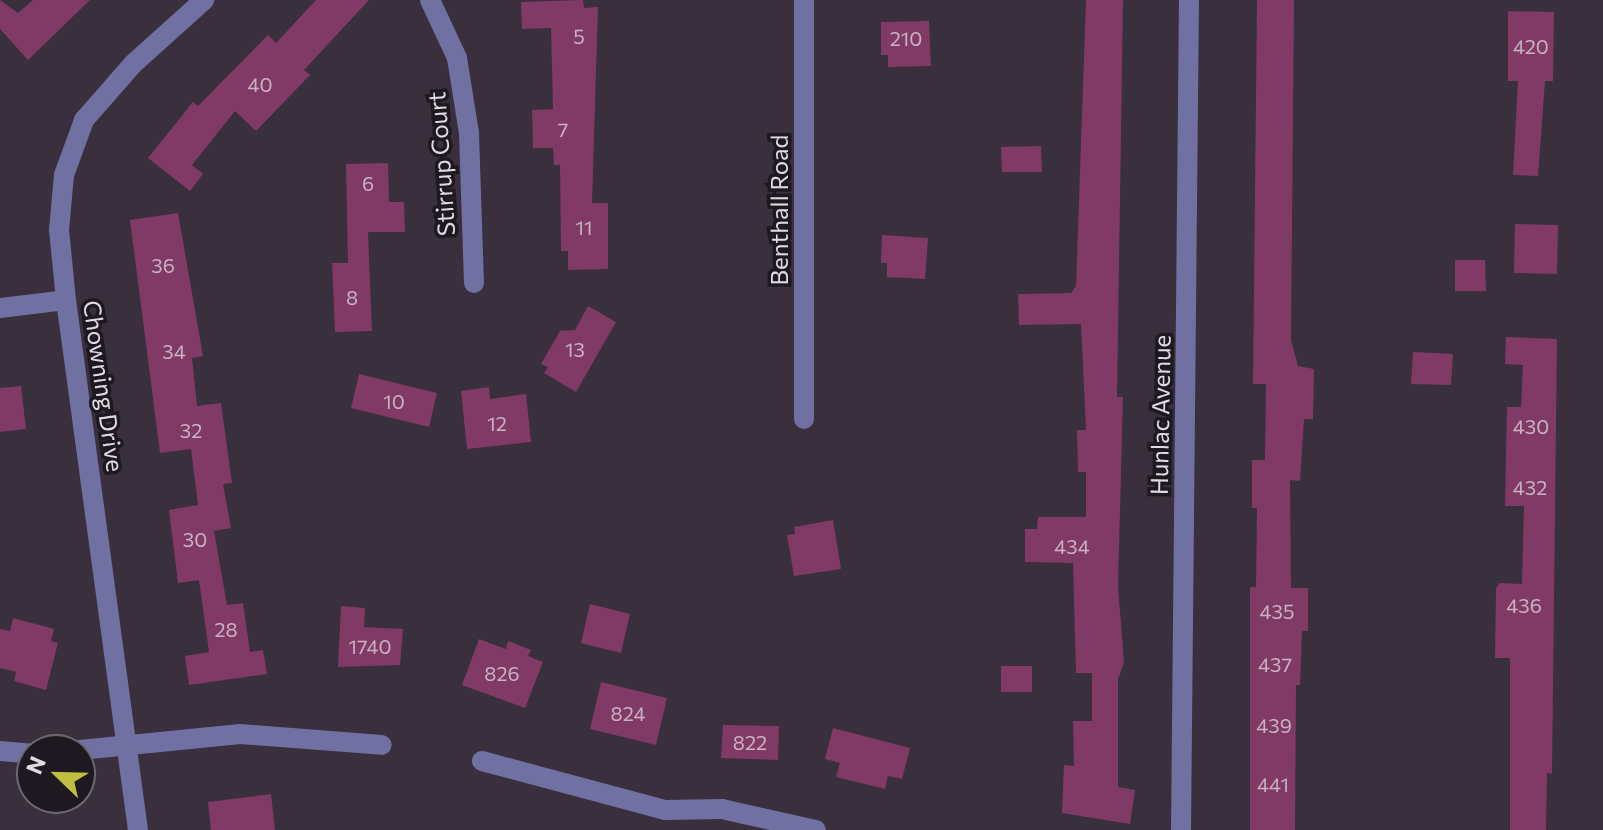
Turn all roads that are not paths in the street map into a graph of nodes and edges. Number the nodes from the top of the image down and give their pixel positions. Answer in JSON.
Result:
{"nodes":[{"id":1,"x":204,"y":0,"type":"edge"},
{"id":2,"x":430,"y":0,"type":"edge"},
{"id":3,"x":804,"y":0,"type":"edge"},
{"id":4,"x":1189,"y":0,"type":"edge"},
{"id":5,"x":474,"y":283,"type":"dead end"},
{"id":6,"x":66,"y":300,"type":"junction"},
{"id":7,"x":0,"y":308,"type":"edge"},
{"id":8,"x":804,"y":419,"type":"dead end"},
{"id":9,"x":382,"y":745,"type":"dead end"},
{"id":10,"x":127,"y":747,"type":"junction"},
{"id":11,"x":96,"y":749,"type":"edge"},
{"id":12,"x":482,"y":761,"type":"dead end"},
{"id":13,"x":138,"y":830,"type":"edge"},
{"id":14,"x":816,"y":830,"type":"edge"},
{"id":15,"x":1181,"y":830,"type":"edge"}],
"edges":[{"from":1,"to":6,"type":"street","name":"Chowning Drive"},
{"from":2,"to":5,"type":"street","name":"Stirrup Court"},
{"from":3,"to":8,"type":"street","name":"Benthall Road"},
{"from":4,"to":15,"type":"street","name":"Hunlac Avenue"},
{"from":6,"to":7,"type":"street"},
{"from":6,"to":10,"type":"street","name":"Chowning Drive"},
{"from":9,"to":10,"type":"street"},
{"from":10,"to":11,"type":"street"},
{"from":10,"to":13,"type":"street","name":"Chowning Drive"},
{"from":12,"to":14,"type":"street"}]}
